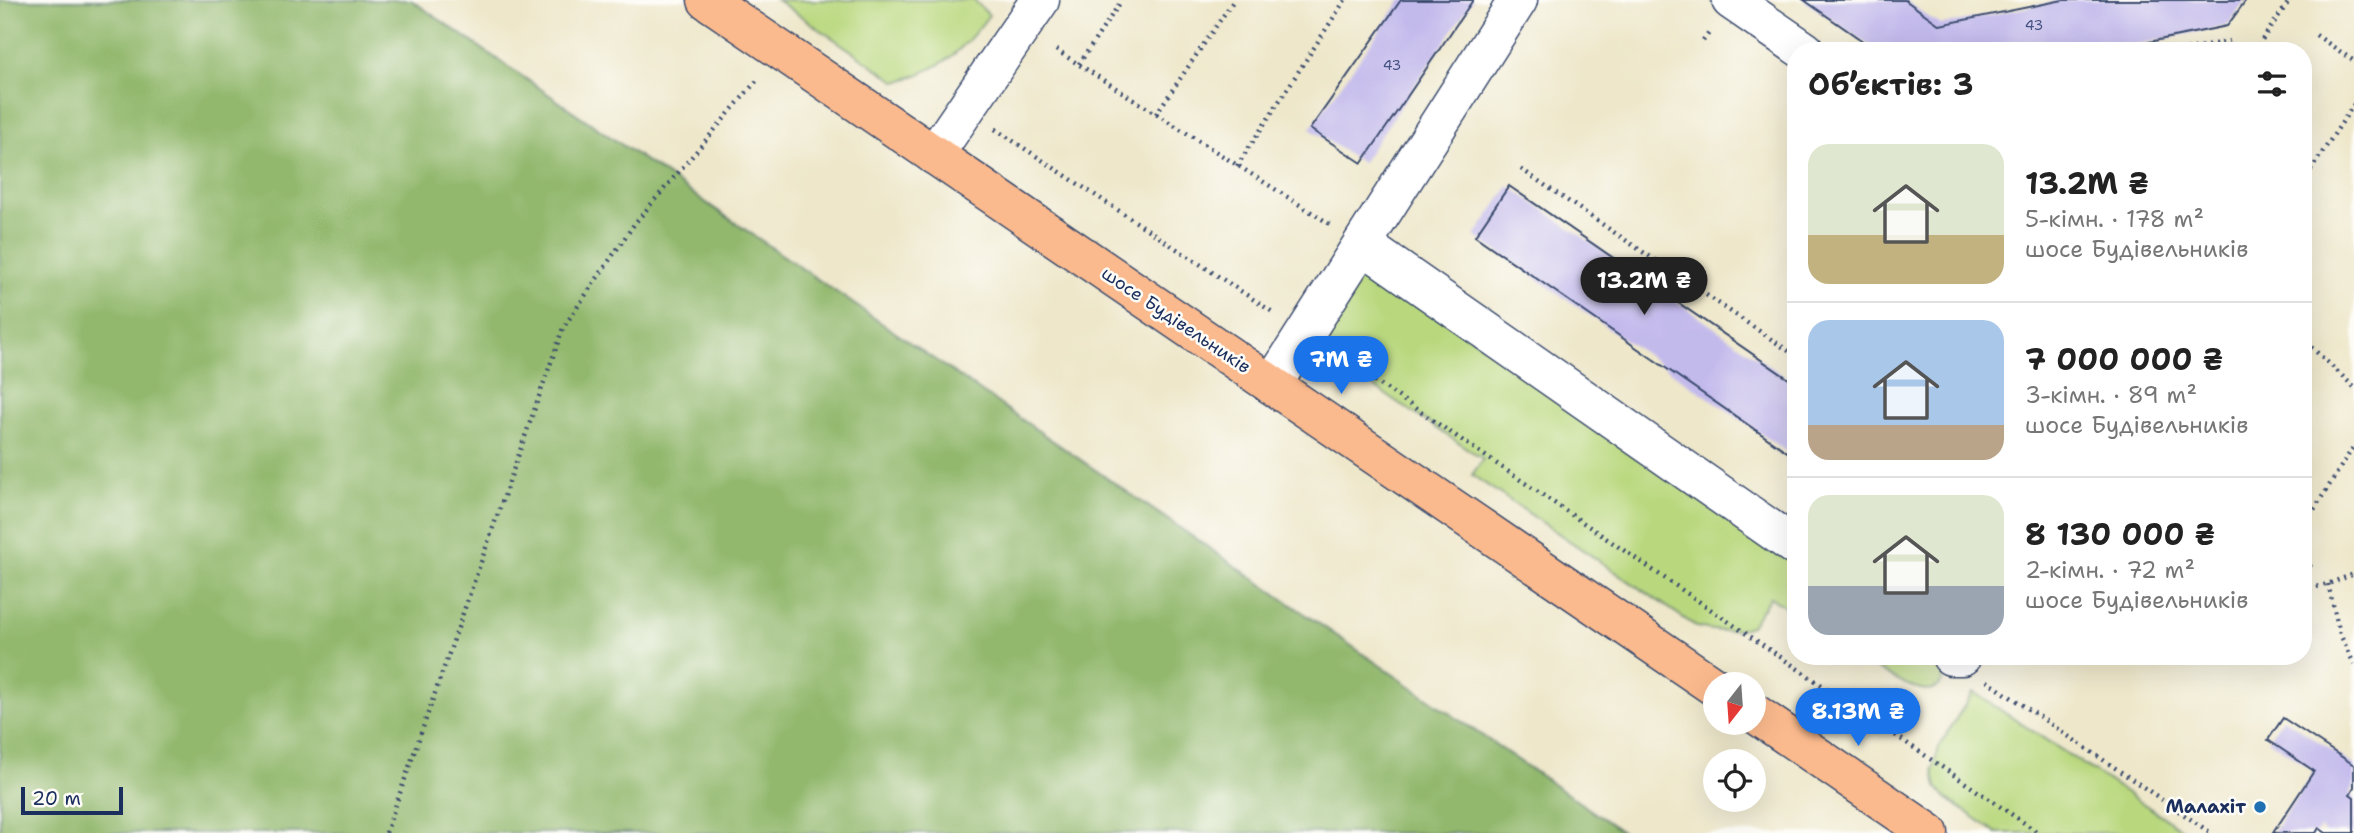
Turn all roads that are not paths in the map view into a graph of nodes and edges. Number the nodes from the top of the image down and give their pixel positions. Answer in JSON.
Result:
{"nodes":[{"id":1,"x":706,"y":0,"type":"edge"},
{"id":2,"x":1040,"y":0,"type":"edge"},
{"id":3,"x":1518,"y":0,"type":"edge"},
{"id":4,"x":1731,"y":0,"type":"edge"},
{"id":5,"x":1792,"y":42,"type":"edge"},
{"id":6,"x":934,"y":155,"type":"junction"},
{"id":7,"x":1363,"y":245,"type":"junction"},
{"id":8,"x":1272,"y":386,"type":"junction"},
{"id":9,"x":1787,"y":541,"type":"edge"},
{"id":10,"x":1703,"y":679,"type":"edge"},
{"id":11,"x":1766,"y":721,"type":"edge"},
{"id":12,"x":1930,"y":833,"type":"edge"}],
"edges":[{"from":1,"to":6,"type":"main road","name":"шосе Будівельників"},
{"from":2,"to":6,"type":"street"},
{"from":3,"to":7,"type":"street"},
{"from":4,"to":5,"type":"street"},
{"from":6,"to":8,"type":"main road","name":"шосе Будівельників"},
{"from":7,"to":8,"type":"street"},
{"from":7,"to":9,"type":"street"},
{"from":8,"to":10,"type":"main road","name":"шосе Будівельників"},
{"from":11,"to":12,"type":"main road"}]}
